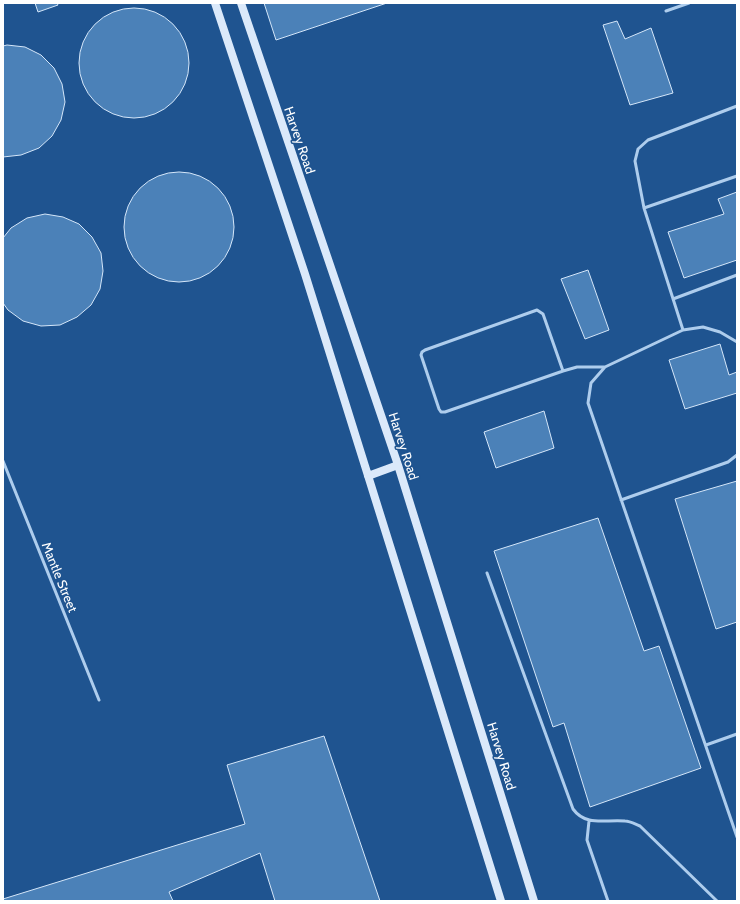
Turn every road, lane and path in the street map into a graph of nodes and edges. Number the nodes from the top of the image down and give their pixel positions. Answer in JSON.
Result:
{"nodes":[{"id":1,"x":215,"y":3,"type":"edge"},
{"id":2,"x":240,"y":3,"type":"edge"},
{"id":3,"x":689,"y":3,"type":"edge"},
{"id":4,"x":666,"y":11,"type":"dead end"},
{"id":5,"x":737,"y":106,"type":"edge"},
{"id":6,"x":737,"y":176,"type":"edge"},
{"id":7,"x":644,"y":208,"type":"junction"},
{"id":8,"x":737,"y":275,"type":"edge"},
{"id":9,"x":673,"y":299,"type":"junction"},
{"id":10,"x":683,"y":330,"type":"junction"},
{"id":11,"x":737,"y":342,"type":"edge"},
{"id":12,"x":605,"y":368,"type":"junction"},
{"id":13,"x":563,"y":370,"type":"junction"},
{"id":14,"x":737,"y":454,"type":"edge"},
{"id":15,"x":3,"y":461,"type":"edge"},
{"id":16,"x":398,"y":465,"type":"junction"},
{"id":17,"x":368,"y":476,"type":"junction"},
{"id":18,"x":621,"y":500,"type":"junction"},
{"id":19,"x":487,"y":573,"type":"dead end"},
{"id":20,"x":99,"y":700,"type":"dead end"},
{"id":21,"x":737,"y":734,"type":"edge"},
{"id":22,"x":706,"y":745,"type":"junction"},
{"id":23,"x":589,"y":821,"type":"junction"},
{"id":24,"x":737,"y":837,"type":"edge"},
{"id":25,"x":500,"y":901,"type":"edge"},
{"id":26,"x":534,"y":901,"type":"edge"},
{"id":27,"x":608,"y":901,"type":"edge"},
{"id":28,"x":717,"y":901,"type":"edge"}],
"edges":[{"from":1,"to":17,"type":"main road"},
{"from":2,"to":16,"type":"main road","name":"Harvey Road"},
{"from":3,"to":4,"type":"lane"},
{"from":5,"to":7,"type":"lane"},
{"from":6,"to":7,"type":"lane"},
{"from":7,"to":9,"type":"lane"},
{"from":8,"to":9,"type":"lane"},
{"from":9,"to":10,"type":"lane"},
{"from":10,"to":11,"type":"lane"},
{"from":10,"to":12,"type":"lane"},
{"from":12,"to":13,"type":"lane"},
{"from":12,"to":18,"type":"lane"},
{"from":13,"to":13,"type":"lane"},
{"from":14,"to":18,"type":"lane"},
{"from":15,"to":20,"type":"lane","name":"Mantle Street"},
{"from":16,"to":17,"type":"main road"},
{"from":16,"to":26,"type":"main road","name":"Harvey Road"},
{"from":17,"to":25,"type":"main road"},
{"from":18,"to":22,"type":"lane"},
{"from":19,"to":23,"type":"lane"},
{"from":21,"to":22,"type":"lane"},
{"from":22,"to":24,"type":"lane"},
{"from":23,"to":27,"type":"lane"},
{"from":23,"to":28,"type":"lane"}]}
